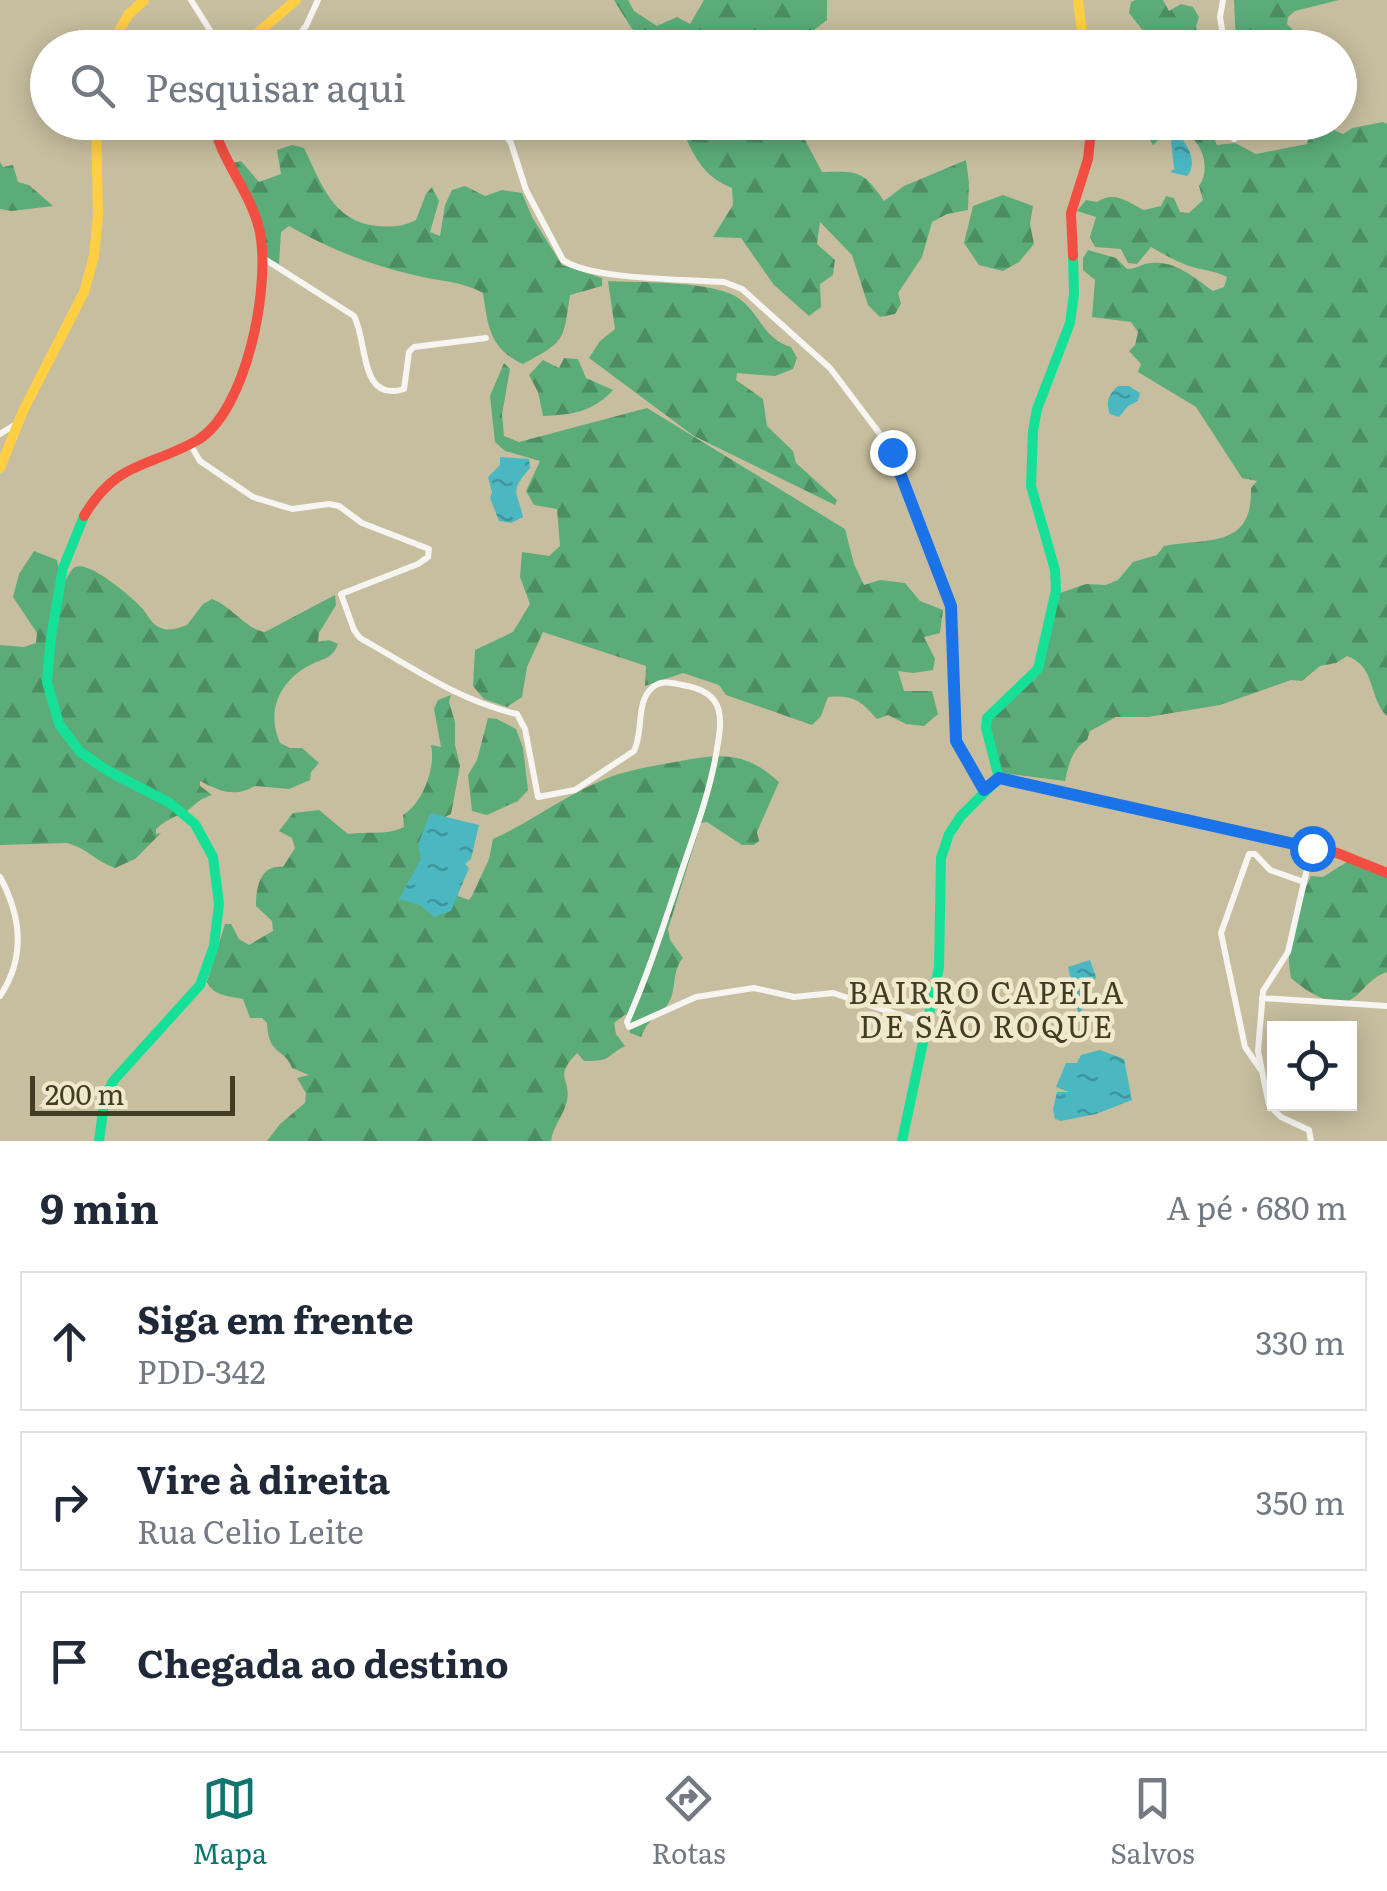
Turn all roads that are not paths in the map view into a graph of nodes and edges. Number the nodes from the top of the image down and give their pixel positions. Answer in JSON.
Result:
{"nodes":[{"id":1,"x":144,"y":0,"type":"edge"},
{"id":2,"x":191,"y":0,"type":"edge"},
{"id":3,"x":296,"y":0,"type":"edge"},
{"id":4,"x":318,"y":0,"type":"edge"},
{"id":5,"x":1078,"y":0,"type":"edge"},
{"id":6,"x":1223,"y":0,"type":"edge"},
{"id":7,"x":119,"y":30,"type":"edge"},
{"id":8,"x":209,"y":30,"type":"edge"},
{"id":9,"x":261,"y":30,"type":"edge"},
{"id":10,"x":303,"y":30,"type":"edge"},
{"id":11,"x":1082,"y":30,"type":"edge"},
{"id":12,"x":1222,"y":30,"type":"edge"},
{"id":13,"x":96,"y":140,"type":"edge"},
{"id":14,"x":217,"y":140,"type":"edge"},
{"id":15,"x":509,"y":140,"type":"edge"},
{"id":16,"x":1090,"y":140,"type":"edge"},
{"id":17,"x":263,"y":258,"type":"junction"},
{"id":18,"x":486,"y":338,"type":"dead end"},
{"id":19,"x":18,"y":424,"type":"junction"},
{"id":20,"x":0,"y":434,"type":"edge"},
{"id":21,"x":190,"y":444,"type":"junction"},
{"id":22,"x":0,"y":468,"type":"edge"},
{"id":23,"x":999,"y":778,"type":"junction"},
{"id":24,"x":984,"y":790,"type":"junction"},
{"id":25,"x":1312,"y":848,"type":"junction"},
{"id":26,"x":1387,"y":873,"type":"edge"},
{"id":27,"x":0,"y":877,"type":"edge"},
{"id":28,"x":1304,"y":882,"type":"junction"},
{"id":29,"x":0,"y":996,"type":"edge"},
{"id":30,"x":1262,"y":998,"type":"junction"},
{"id":31,"x":1387,"y":1006,"type":"edge"},
{"id":32,"x":927,"y":1024,"type":"junction"},
{"id":33,"x":1262,"y":1071,"type":"junction"},
{"id":34,"x":99,"y":1141,"type":"edge"},
{"id":35,"x":902,"y":1141,"type":"edge"},
{"id":36,"x":1311,"y":1141,"type":"edge"}],
"edges":[{"from":1,"to":7,"type":"street"},
{"from":2,"to":8,"type":"street"},
{"from":3,"to":9,"type":"street"},
{"from":4,"to":10,"type":"street"},
{"from":5,"to":11,"type":"street"},
{"from":6,"to":12,"type":"street"},
{"from":13,"to":19,"type":"street"},
{"from":14,"to":17,"type":"street"},
{"from":15,"to":24,"type":"street"},
{"from":16,"to":23,"type":"street"},
{"from":17,"to":18,"type":"street"},
{"from":17,"to":21,"type":"street"},
{"from":19,"to":20,"type":"street"},
{"from":19,"to":22,"type":"street"},
{"from":21,"to":32,"type":"street"},
{"from":21,"to":34,"type":"street"},
{"from":23,"to":24,"type":"street"},
{"from":23,"to":25,"type":"street"},
{"from":24,"to":32,"type":"street"},
{"from":25,"to":26,"type":"street"},
{"from":25,"to":28,"type":"street"},
{"from":27,"to":29,"type":"street"},
{"from":28,"to":30,"type":"street"},
{"from":28,"to":33,"type":"street"},
{"from":30,"to":31,"type":"street"},
{"from":30,"to":33,"type":"street"},
{"from":32,"to":35,"type":"street"},
{"from":33,"to":36,"type":"street"}]}
